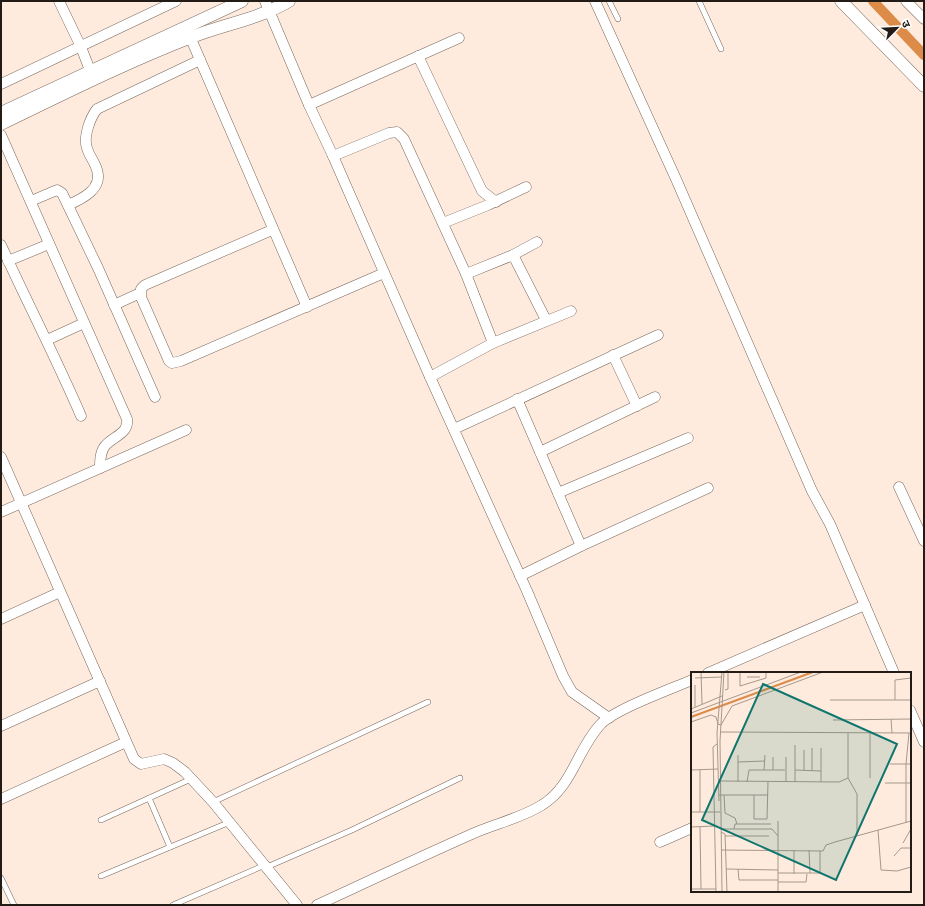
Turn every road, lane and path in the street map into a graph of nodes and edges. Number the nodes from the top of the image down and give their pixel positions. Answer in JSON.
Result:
{"nodes":[{"id":1,"x":59,"y":1,"type":"edge"},
{"id":2,"x":176,"y":1,"type":"edge"},
{"id":3,"x":242,"y":1,"type":"edge"},
{"id":4,"x":265,"y":1,"type":"edge"},
{"id":5,"x":289,"y":1,"type":"edge"},
{"id":6,"x":595,"y":1,"type":"edge"},
{"id":7,"x":609,"y":1,"type":"edge"},
{"id":8,"x":698,"y":1,"type":"edge"},
{"id":9,"x":841,"y":1,"type":"edge"},
{"id":10,"x":906,"y":1,"type":"edge"},
{"id":11,"x":270,"y":12,"type":"junction"},
{"id":12,"x":618,"y":19,"type":"dead end"},
{"id":13,"x":924,"y":19,"type":"edge"},
{"id":14,"x":188,"y":32,"type":"junction"},
{"id":15,"x":459,"y":38,"type":"dead end"},
{"id":16,"x":81,"y":47,"type":"junction"},
{"id":17,"x":721,"y":49,"type":"dead end"},
{"id":18,"x":418,"y":56,"type":"junction"},
{"id":19,"x":200,"y":60,"type":"junction"},
{"id":20,"x":92,"y":75,"type":"junction"},
{"id":21,"x":1,"y":84,"type":"edge"},
{"id":22,"x":924,"y":86,"type":"edge"},
{"id":23,"x":309,"y":105,"type":"junction"},
{"id":24,"x":1,"y":113,"type":"edge"},
{"id":25,"x":1,"y":124,"type":"edge"},
{"id":26,"x":1,"y":135,"type":"edge"},
{"id":27,"x":333,"y":156,"type":"junction"},
{"id":28,"x":526,"y":187,"type":"dead end"},
{"id":29,"x":31,"y":201,"type":"junction"},
{"id":30,"x":496,"y":202,"type":"junction"},
{"id":31,"x":68,"y":205,"type":"junction"},
{"id":32,"x":444,"y":223,"type":"junction"},
{"id":33,"x":272,"y":230,"type":"junction"},
{"id":34,"x":538,"y":242,"type":"dead end"},
{"id":35,"x":49,"y":244,"type":"junction"},
{"id":36,"x":1,"y":245,"type":"edge"},
{"id":37,"x":513,"y":255,"type":"junction"},
{"id":38,"x":8,"y":261,"type":"junction"},
{"id":39,"x":384,"y":273,"type":"junction"},
{"id":40,"x":466,"y":274,"type":"junction"},
{"id":41,"x":140,"y":293,"type":"junction"},
{"id":42,"x":114,"y":305,"type":"junction"},
{"id":43,"x":307,"y":307,"type":"junction"},
{"id":44,"x":571,"y":311,"type":"dead end"},
{"id":45,"x":546,"y":320,"type":"junction"},
{"id":46,"x":84,"y":323,"type":"junction"},
{"id":47,"x":658,"y":335,"type":"dead end"},
{"id":48,"x":47,"y":340,"type":"junction"},
{"id":49,"x":493,"y":343,"type":"junction"},
{"id":50,"x":613,"y":355,"type":"junction"},
{"id":51,"x":430,"y":377,"type":"junction"},
{"id":52,"x":155,"y":397,"type":"dead end"},
{"id":53,"x":655,"y":397,"type":"dead end"},
{"id":54,"x":517,"y":399,"type":"junction"},
{"id":55,"x":637,"y":406,"type":"junction"},
{"id":56,"x":81,"y":416,"type":"dead end"},
{"id":57,"x":454,"y":428,"type":"junction"},
{"id":58,"x":186,"y":430,"type":"dead end"},
{"id":59,"x":688,"y":438,"type":"dead end"},
{"id":60,"x":540,"y":452,"type":"junction"},
{"id":61,"x":1,"y":457,"type":"edge"},
{"id":62,"x":100,"y":468,"type":"junction"},
{"id":63,"x":899,"y":487,"type":"dead end"},
{"id":64,"x":708,"y":488,"type":"dead end"},
{"id":65,"x":558,"y":493,"type":"junction"},
{"id":66,"x":21,"y":503,"type":"junction"},
{"id":67,"x":1,"y":512,"type":"edge"},
{"id":68,"x":924,"y":541,"type":"edge"},
{"id":69,"x":581,"y":546,"type":"junction"},
{"id":70,"x":520,"y":576,"type":"junction"},
{"id":71,"x":60,"y":592,"type":"junction"},
{"id":72,"x":865,"y":605,"type":"junction"},
{"id":73,"x":1,"y":619,"type":"edge"},
{"id":74,"x":710,"y":672,"type":"edge"},
{"id":75,"x":894,"y":672,"type":"edge"},
{"id":76,"x":691,"y":680,"type":"edge"},
{"id":77,"x":100,"y":681,"type":"junction"},
{"id":78,"x":428,"y":702,"type":"dead end"},
{"id":79,"x":911,"y":716,"type":"edge"},
{"id":80,"x":609,"y":718,"type":"junction"},
{"id":81,"x":1,"y":726,"type":"edge"},
{"id":82,"x":914,"y":732,"type":"edge"},
{"id":83,"x":126,"y":742,"type":"junction"},
{"id":84,"x":924,"y":742,"type":"edge"},
{"id":85,"x":460,"y":778,"type":"dead end"},
{"id":86,"x":191,"y":779,"type":"junction"},
{"id":87,"x":149,"y":798,"type":"junction"},
{"id":88,"x":1,"y":799,"type":"edge"},
{"id":89,"x":213,"y":802,"type":"junction"},
{"id":90,"x":101,"y":820,"type":"dead end"},
{"id":91,"x":230,"y":822,"type":"junction"},
{"id":92,"x":691,"y":828,"type":"edge"},
{"id":93,"x":660,"y":842,"type":"dead end"},
{"id":94,"x":170,"y":847,"type":"junction"},
{"id":95,"x":266,"y":866,"type":"junction"},
{"id":96,"x":101,"y":876,"type":"dead end"},
{"id":97,"x":1,"y":878,"type":"edge"},
{"id":98,"x":177,"y":904,"type":"edge"},
{"id":99,"x":14,"y":905,"type":"edge"},
{"id":100,"x":297,"y":905,"type":"edge"},
{"id":101,"x":317,"y":905,"type":"edge"}],
"edges":[{"from":1,"to":16,"type":"street"},
{"from":2,"to":16,"type":"street"},
{"from":3,"to":14,"type":"street"},
{"from":4,"to":11,"type":"street"},
{"from":5,"to":11,"type":"street"},
{"from":6,"to":72,"type":"street"},
{"from":7,"to":12,"type":"lane"},
{"from":8,"to":17,"type":"lane"},
{"from":9,"to":22,"type":"street"},
{"from":10,"to":13,"type":"street"},
{"from":11,"to":14,"type":"street"},
{"from":11,"to":23,"type":"street"},
{"from":14,"to":19,"type":"street"},
{"from":14,"to":20,"type":"street"},
{"from":15,"to":18,"type":"street"},
{"from":16,"to":20,"type":"street"},
{"from":16,"to":21,"type":"street"},
{"from":18,"to":23,"type":"street"},
{"from":18,"to":30,"type":"street"},
{"from":19,"to":31,"type":"street"},
{"from":19,"to":33,"type":"street"},
{"from":20,"to":24,"type":"street"},
{"from":20,"to":25,"type":"street"},
{"from":23,"to":27,"type":"street"},
{"from":26,"to":29,"type":"street"},
{"from":27,"to":32,"type":"street"},
{"from":27,"to":39,"type":"street"},
{"from":28,"to":30,"type":"street"},
{"from":29,"to":31,"type":"street"},
{"from":29,"to":35,"type":"street"},
{"from":30,"to":32,"type":"street"},
{"from":31,"to":42,"type":"street"},
{"from":32,"to":40,"type":"street"},
{"from":33,"to":41,"type":"street"},
{"from":33,"to":43,"type":"street"},
{"from":34,"to":37,"type":"street"},
{"from":35,"to":38,"type":"street"},
{"from":35,"to":46,"type":"street"},
{"from":36,"to":38,"type":"street"},
{"from":37,"to":40,"type":"street"},
{"from":37,"to":45,"type":"street"},
{"from":38,"to":48,"type":"street"},
{"from":39,"to":43,"type":"street"},
{"from":39,"to":51,"type":"street"},
{"from":40,"to":49,"type":"street"},
{"from":41,"to":42,"type":"street"},
{"from":41,"to":43,"type":"street"},
{"from":42,"to":52,"type":"street"},
{"from":44,"to":45,"type":"street"},
{"from":45,"to":49,"type":"street"},
{"from":46,"to":48,"type":"street"},
{"from":46,"to":62,"type":"street"},
{"from":47,"to":50,"type":"street"},
{"from":48,"to":56,"type":"street"},
{"from":49,"to":51,"type":"street"},
{"from":50,"to":54,"type":"street"},
{"from":50,"to":55,"type":"street"},
{"from":51,"to":57,"type":"street"},
{"from":53,"to":55,"type":"street"},
{"from":54,"to":57,"type":"street"},
{"from":54,"to":60,"type":"street"},
{"from":55,"to":60,"type":"street"},
{"from":57,"to":70,"type":"street"},
{"from":58,"to":62,"type":"street"},
{"from":59,"to":65,"type":"street"},
{"from":60,"to":65,"type":"street"},
{"from":61,"to":66,"type":"street"},
{"from":62,"to":66,"type":"street"},
{"from":63,"to":68,"type":"street"},
{"from":64,"to":69,"type":"street"},
{"from":65,"to":69,"type":"street"},
{"from":66,"to":67,"type":"street"},
{"from":66,"to":71,"type":"street"},
{"from":69,"to":70,"type":"street"},
{"from":70,"to":80,"type":"street"},
{"from":71,"to":73,"type":"street"},
{"from":71,"to":77,"type":"street"},
{"from":72,"to":74,"type":"street"},
{"from":72,"to":75,"type":"street"},
{"from":76,"to":80,"type":"street"},
{"from":77,"to":81,"type":"street"},
{"from":77,"to":83,"type":"street"},
{"from":78,"to":89,"type":"lane"},
{"from":79,"to":82,"type":"street"},
{"from":80,"to":101,"type":"street"},
{"from":82,"to":84,"type":"street"},
{"from":83,"to":86,"type":"street"},
{"from":83,"to":88,"type":"street"},
{"from":85,"to":95,"type":"lane"},
{"from":86,"to":87,"type":"lane"},
{"from":86,"to":89,"type":"street"},
{"from":87,"to":90,"type":"lane"},
{"from":87,"to":94,"type":"lane"},
{"from":89,"to":91,"type":"street"},
{"from":91,"to":94,"type":"lane"},
{"from":91,"to":95,"type":"street"},
{"from":92,"to":93,"type":"street"},
{"from":94,"to":96,"type":"lane"},
{"from":95,"to":98,"type":"lane"},
{"from":95,"to":100,"type":"street"},
{"from":97,"to":99,"type":"lane"}]}
